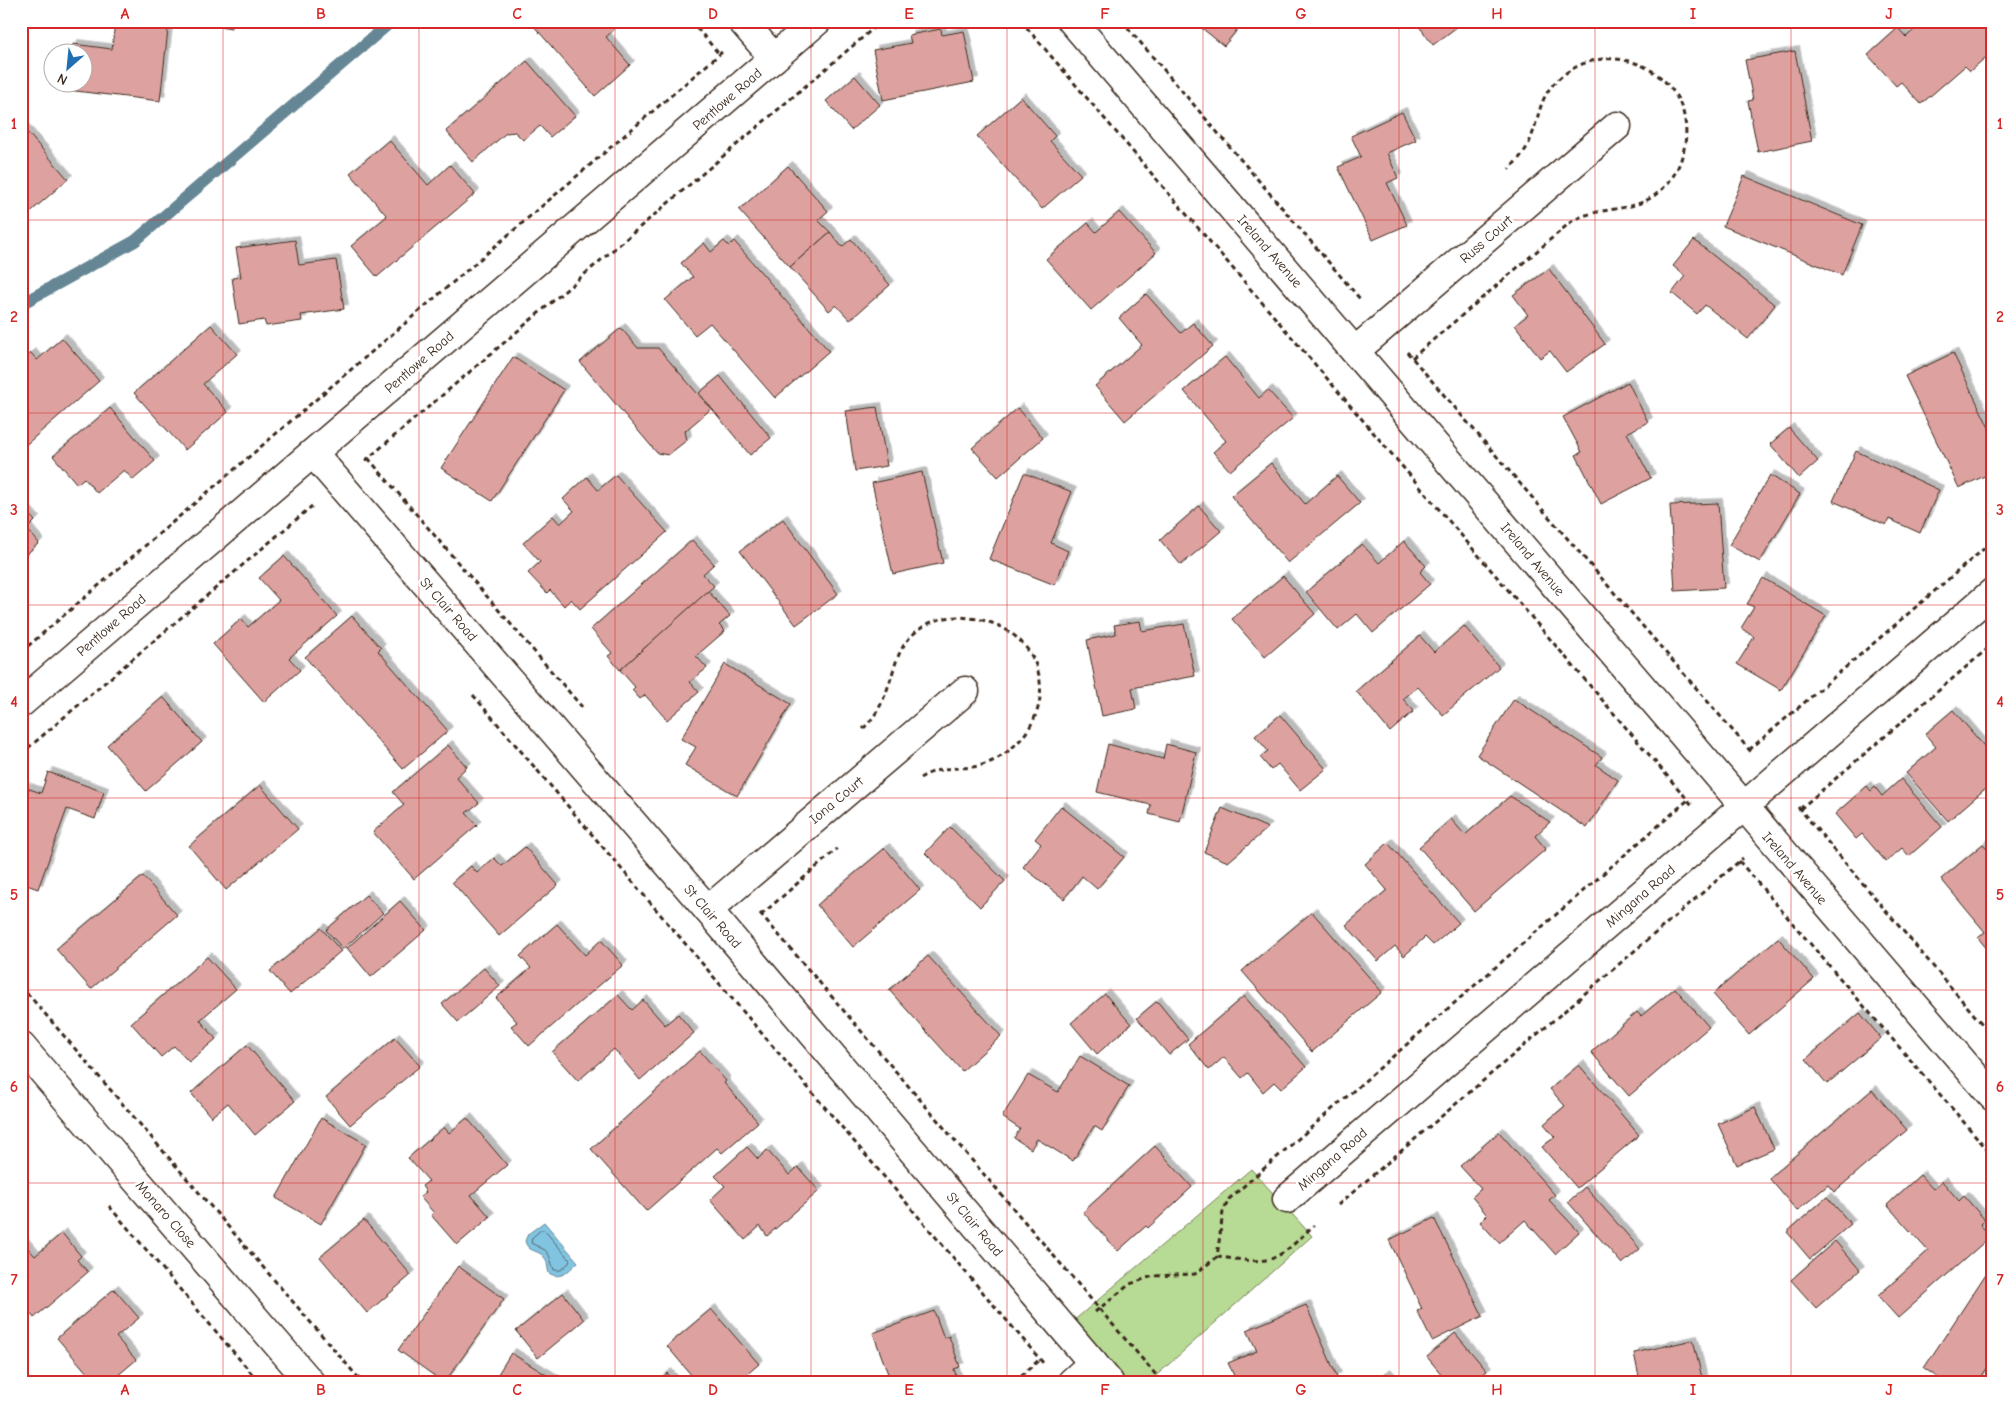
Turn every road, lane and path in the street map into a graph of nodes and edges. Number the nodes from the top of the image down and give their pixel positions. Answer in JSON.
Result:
{"nodes":[{"id":1,"x":691,"y":21,"type":"edge"},
{"id":2,"x":742,"y":21,"type":"edge"},
{"id":3,"x":817,"y":21,"type":"edge"},
{"id":4,"x":882,"y":21,"type":"edge"},
{"id":5,"x":1021,"y":21,"type":"edge"},
{"id":6,"x":1072,"y":21,"type":"edge"},
{"id":7,"x":1122,"y":21,"type":"edge"},
{"id":8,"x":724,"y":50,"type":"dead end"},
{"id":9,"x":719,"y":54,"type":"junction"},
{"id":10,"x":774,"y":58,"type":"junction"},
{"id":11,"x":1616,"y":126,"type":"dead end"},
{"id":12,"x":1364,"y":304,"type":"dead end"},
{"id":13,"x":1403,"y":348,"type":"dead end"},
{"id":14,"x":1355,"y":351,"type":"junction"},
{"id":15,"x":314,"y":453,"type":"junction"},
{"id":16,"x":368,"y":458,"type":"junction"},
{"id":17,"x":360,"y":466,"type":"dead end"},
{"id":18,"x":319,"y":501,"type":"dead end"},
{"id":19,"x":1993,"y":541,"type":"edge"},
{"id":20,"x":1993,"y":592,"type":"edge"},
{"id":21,"x":1993,"y":644,"type":"edge"},
{"id":22,"x":21,"y":652,"type":"edge"},
{"id":23,"x":466,"y":688,"type":"dead end"},
{"id":24,"x":965,"y":691,"type":"dead end"},
{"id":25,"x":21,"y":703,"type":"edge"},
{"id":26,"x":583,"y":708,"type":"dead end"},
{"id":27,"x":1749,"y":750,"type":"junction"},
{"id":28,"x":21,"y":754,"type":"edge"},
{"id":29,"x":1745,"y":754,"type":"dead end"},
{"id":30,"x":1757,"y":759,"type":"dead end"},
{"id":31,"x":1796,"y":805,"type":"dead end"},
{"id":32,"x":1743,"y":806,"type":"junction"},
{"id":33,"x":1800,"y":809,"type":"junction"},
{"id":34,"x":1697,"y":810,"type":"dead end"},
{"id":35,"x":1796,"y":813,"type":"dead end"},
{"id":36,"x":1736,"y":857,"type":"dead end"},
{"id":37,"x":708,"y":910,"type":"junction"},
{"id":38,"x":758,"y":910,"type":"dead end"},
{"id":39,"x":21,"y":986,"type":"edge"},
{"id":40,"x":1993,"y":1037,"type":"edge"},
{"id":41,"x":21,"y":1046,"type":"edge"},
{"id":42,"x":1993,"y":1097,"type":"edge"},
{"id":43,"x":1993,"y":1156,"type":"edge"},
{"id":44,"x":1287,"y":1199,"type":"dead end"},
{"id":45,"x":105,"y":1201,"type":"dead end"},
{"id":46,"x":1047,"y":1353,"type":"dead end"},
{"id":47,"x":1040,"y":1360,"type":"junction"},
{"id":48,"x":1047,"y":1368,"type":"dead end"},
{"id":49,"x":1101,"y":1372,"type":"edge"},
{"id":50,"x":259,"y":1382,"type":"edge"},
{"id":51,"x":310,"y":1382,"type":"edge"},
{"id":52,"x":362,"y":1382,"type":"edge"},
{"id":53,"x":1014,"y":1382,"type":"edge"},
{"id":54,"x":1072,"y":1382,"type":"edge"},
{"id":55,"x":1162,"y":1382,"type":"edge"}],
"edges":[{"from":1,"to":9,"type":"path"},
{"from":2,"to":10,"type":"street"},
{"from":3,"to":10,"type":"street","name":"Pentlowe Road"},
{"from":4,"to":16,"type":"path"},
{"from":5,"to":34,"type":"path"},
{"from":6,"to":14,"type":"street","name":"Ireland Avenue"},
{"from":7,"to":12,"type":"path"},
{"from":8,"to":9,"type":"path"},
{"from":9,"to":22,"type":"path"},
{"from":10,"to":15,"type":"street","name":"Pentlowe Road"},
{"from":11,"to":14,"type":"street","name":"Russ Court"},
{"from":13,"to":27,"type":"path"},
{"from":14,"to":32,"type":"street","name":"Ireland Avenue"},
{"from":15,"to":25,"type":"street","name":"Pentlowe Road"},
{"from":15,"to":37,"type":"street","name":"St Clair Road"},
{"from":16,"to":17,"type":"path"},
{"from":16,"to":26,"type":"path"},
{"from":18,"to":28,"type":"path"},
{"from":19,"to":27,"type":"path"},
{"from":20,"to":32,"type":"street","name":"Mingana Road"},
{"from":21,"to":33,"type":"path"},
{"from":23,"to":47,"type":"path"},
{"from":24,"to":37,"type":"street","name":"Iona Court"},
{"from":27,"to":29,"type":"path"},
{"from":27,"to":30,"type":"path"},
{"from":31,"to":33,"type":"path"},
{"from":32,"to":42,"type":"street","name":"Ireland Avenue"},
{"from":32,"to":44,"type":"street","name":"Mingana Road"},
{"from":33,"to":35,"type":"path"},
{"from":33,"to":40,"type":"path"},
{"from":36,"to":43,"type":"path"},
{"from":37,"to":49,"type":"street","name":"St Clair Road"},
{"from":38,"to":55,"type":"path"},
{"from":39,"to":52,"type":"path"},
{"from":41,"to":51,"type":"street","name":"Monaro Close"},
{"from":45,"to":50,"type":"path"},
{"from":46,"to":47,"type":"path"},
{"from":47,"to":48,"type":"path"},
{"from":47,"to":53,"type":"path"},
{"from":49,"to":54,"type":"street"}]}
